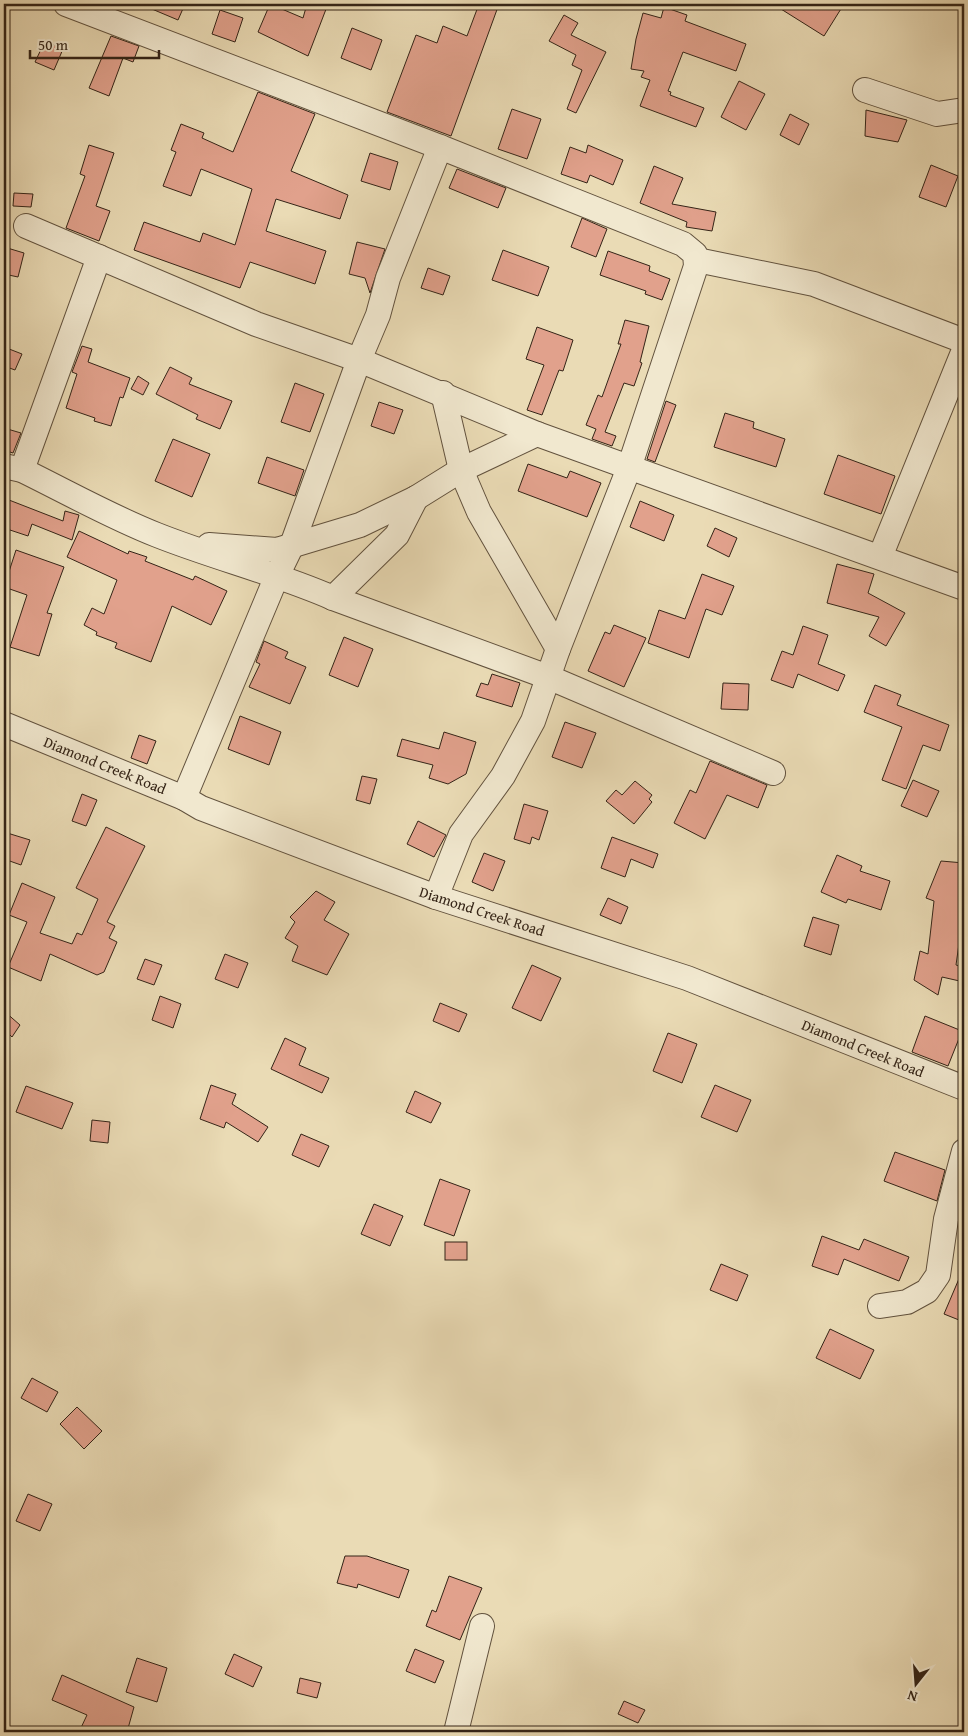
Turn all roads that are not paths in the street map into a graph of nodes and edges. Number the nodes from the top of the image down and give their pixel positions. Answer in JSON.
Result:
{"nodes":[{"id":1,"x":66,"y":4,"type":"edge"},
{"id":2,"x":865,"y":90,"type":"dead end"},
{"id":3,"x":964,"y":110,"type":"edge"},
{"id":4,"x":440,"y":147,"type":"junction"},
{"id":5,"x":26,"y":226,"type":"dead end"},
{"id":6,"x":99,"y":257,"type":"junction"},
{"id":7,"x":697,"y":260,"type":"junction"},
{"id":8,"x":964,"y":341,"type":"edge"},
{"id":9,"x":964,"y":350,"type":"edge"},
{"id":10,"x":359,"y":360,"type":"junction"},
{"id":11,"x":443,"y":393,"type":"junction"},
{"id":12,"x":537,"y":434,"type":"junction"},
{"id":13,"x":13,"y":468,"type":"edge"},
{"id":14,"x":629,"y":468,"type":"junction"},
{"id":15,"x":461,"y":470,"type":"junction"},
{"id":16,"x":416,"y":498,"type":"junction"},
{"id":17,"x":155,"y":534,"type":"junction"},
{"id":18,"x":292,"y":545,"type":"junction"},
{"id":19,"x":880,"y":558,"type":"junction"},
{"id":20,"x":276,"y":578,"type":"junction"},
{"id":21,"x":964,"y":588,"type":"edge"},
{"id":22,"x":333,"y":598,"type":"junction"},
{"id":23,"x":558,"y":649,"type":"junction"},
{"id":24,"x":548,"y":677,"type":"junction"},
{"id":25,"x":4,"y":724,"type":"edge"},
{"id":26,"x":773,"y":773,"type":"dead end"},
{"id":27,"x":184,"y":798,"type":"junction"},
{"id":28,"x":436,"y":897,"type":"junction"},
{"id":29,"x":964,"y":1088,"type":"edge"},
{"id":30,"x":964,"y":1151,"type":"edge"},
{"id":31,"x":880,"y":1306,"type":"dead end"},
{"id":32,"x":482,"y":1626,"type":"dead end"},
{"id":33,"x":456,"y":1732,"type":"edge"}],
"edges":[{"from":1,"to":4,"type":"street"},
{"from":2,"to":3,"type":"street"},
{"from":4,"to":7,"type":"street"},
{"from":4,"to":10,"type":"street"},
{"from":5,"to":6,"type":"street"},
{"from":6,"to":10,"type":"street"},
{"from":6,"to":13,"type":"street"},
{"from":7,"to":8,"type":"street"},
{"from":7,"to":14,"type":"street"},
{"from":9,"to":19,"type":"street"},
{"from":10,"to":11,"type":"street"},
{"from":10,"to":18,"type":"street"},
{"from":11,"to":12,"type":"street"},
{"from":11,"to":15,"type":"street"},
{"from":12,"to":14,"type":"street"},
{"from":12,"to":15,"type":"street"},
{"from":13,"to":17,"type":"street"},
{"from":14,"to":19,"type":"street"},
{"from":14,"to":23,"type":"street"},
{"from":15,"to":16,"type":"street"},
{"from":15,"to":23,"type":"street"},
{"from":16,"to":18,"type":"street"},
{"from":16,"to":22,"type":"street"},
{"from":17,"to":18,"type":"street"},
{"from":17,"to":20,"type":"street"},
{"from":18,"to":20,"type":"street"},
{"from":19,"to":21,"type":"street"},
{"from":20,"to":22,"type":"street"},
{"from":20,"to":27,"type":"street"},
{"from":22,"to":24,"type":"street"},
{"from":23,"to":24,"type":"street"},
{"from":24,"to":26,"type":"street"},
{"from":24,"to":28,"type":"street"},
{"from":25,"to":27,"type":"street","name":"Diamond Creek Road"},
{"from":27,"to":28,"type":"street","name":"Diamond Creek Road"},
{"from":28,"to":29,"type":"street","name":"Diamond Creek Road"},
{"from":30,"to":31,"type":"street"},
{"from":32,"to":33,"type":"street"}]}
